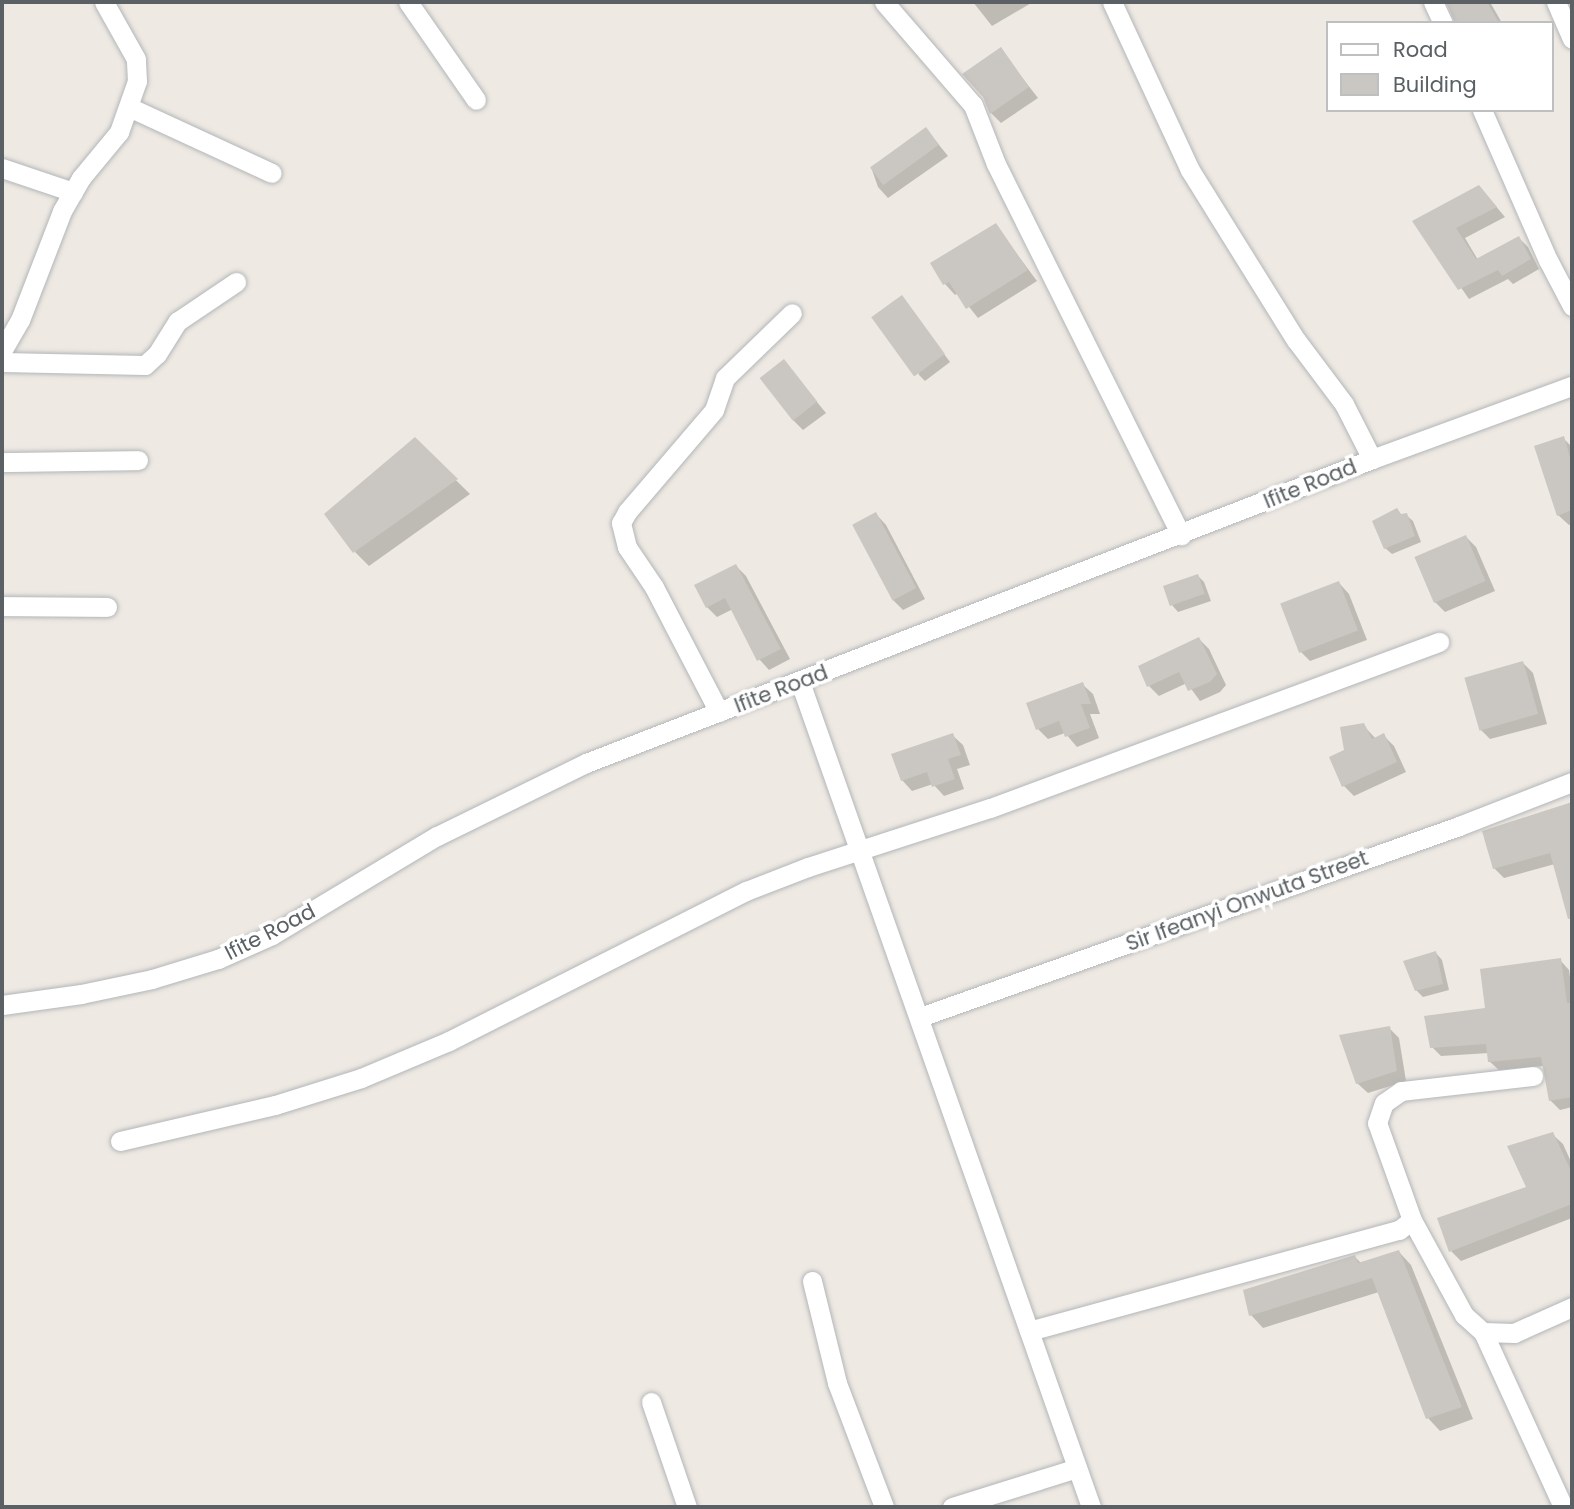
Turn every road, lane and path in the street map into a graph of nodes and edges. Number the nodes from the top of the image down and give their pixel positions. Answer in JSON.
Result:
{"nodes":[{"id":1,"x":104,"y":2,"type":"edge"},
{"id":2,"x":408,"y":2,"type":"edge"},
{"id":3,"x":884,"y":2,"type":"edge"},
{"id":4,"x":1112,"y":2,"type":"edge"},
{"id":5,"x":1433,"y":2,"type":"edge"},
{"id":6,"x":1556,"y":2,"type":"edge"},
{"id":7,"x":1442,"y":21,"type":"edge"},
{"id":8,"x":1572,"y":39,"type":"edge"},
{"id":9,"x":476,"y":100,"type":"dead end"},
{"id":10,"x":129,"y":107,"type":"junction"},
{"id":11,"x":1483,"y":112,"type":"edge"},
{"id":12,"x":2,"y":168,"type":"edge"},
{"id":13,"x":272,"y":173,"type":"dead end"},
{"id":14,"x":73,"y":192,"type":"junction"},
{"id":15,"x":236,"y":282,"type":"dead end"},
{"id":16,"x":1572,"y":306,"type":"edge"},
{"id":17,"x":792,"y":313,"type":"dead end"},
{"id":18,"x":2,"y":351,"type":"edge"},
{"id":19,"x":2,"y":362,"type":"edge"},
{"id":20,"x":1572,"y":386,"type":"edge"},
{"id":21,"x":1372,"y":459,"type":"junction"},
{"id":22,"x":138,"y":460,"type":"dead end"},
{"id":23,"x":2,"y":462,"type":"edge"},
{"id":24,"x":1181,"y":535,"type":"junction"},
{"id":25,"x":2,"y":606,"type":"edge"},
{"id":26,"x":107,"y":607,"type":"dead end"},
{"id":27,"x":1439,"y":642,"type":"dead end"},
{"id":28,"x":800,"y":682,"type":"junction"},
{"id":29,"x":719,"y":712,"type":"junction"},
{"id":30,"x":1572,"y":782,"type":"edge"},
{"id":31,"x":859,"y":851,"type":"junction"},
{"id":32,"x":2,"y":1005,"type":"edge"},
{"id":33,"x":920,"y":1017,"type":"junction"},
{"id":34,"x":1533,"y":1076,"type":"dead end"},
{"id":35,"x":120,"y":1140,"type":"dead end"},
{"id":36,"x":1412,"y":1220,"type":"junction"},
{"id":37,"x":812,"y":1281,"type":"dead end"},
{"id":38,"x":1572,"y":1307,"type":"edge"},
{"id":39,"x":1029,"y":1331,"type":"junction"},
{"id":40,"x":1483,"y":1332,"type":"junction"},
{"id":41,"x":651,"y":1402,"type":"dead end"},
{"id":42,"x":1077,"y":1468,"type":"junction"},
{"id":43,"x":687,"y":1507,"type":"edge"},
{"id":44,"x":884,"y":1507,"type":"edge"},
{"id":45,"x":952,"y":1507,"type":"edge"},
{"id":46,"x":1091,"y":1507,"type":"edge"},
{"id":47,"x":1563,"y":1507,"type":"edge"}],
"edges":[{"from":1,"to":10,"type":"street"},
{"from":2,"to":9,"type":"street"},
{"from":3,"to":24,"type":"street"},
{"from":4,"to":21,"type":"street"},
{"from":5,"to":7,"type":"street"},
{"from":6,"to":8,"type":"street"},
{"from":10,"to":13,"type":"street"},
{"from":10,"to":14,"type":"street"},
{"from":11,"to":16,"type":"street"},
{"from":12,"to":14,"type":"street"},
{"from":14,"to":18,"type":"street"},
{"from":15,"to":19,"type":"street"},
{"from":17,"to":29,"type":"street"},
{"from":20,"to":21,"type":"street","name":"Ifite Road"},
{"from":21,"to":24,"type":"street","name":"Ifite Road"},
{"from":22,"to":23,"type":"street"},
{"from":24,"to":28,"type":"street","name":"Ifite Road"},
{"from":25,"to":26,"type":"street"},
{"from":27,"to":31,"type":"street"},
{"from":28,"to":29,"type":"street","name":"Ifite Road"},
{"from":28,"to":31,"type":"street"},
{"from":29,"to":32,"type":"street","name":"Ifite Road"},
{"from":30,"to":33,"type":"street","name":"Sir Ifeanyi Onwuta Street"},
{"from":31,"to":33,"type":"street"},
{"from":31,"to":35,"type":"street"},
{"from":33,"to":39,"type":"street"},
{"from":34,"to":36,"type":"street"},
{"from":36,"to":39,"type":"street"},
{"from":36,"to":40,"type":"street"},
{"from":37,"to":44,"type":"street"},
{"from":38,"to":40,"type":"street"},
{"from":39,"to":42,"type":"street"},
{"from":40,"to":47,"type":"street"},
{"from":41,"to":43,"type":"street"},
{"from":42,"to":45,"type":"street"},
{"from":42,"to":46,"type":"street"}]}
